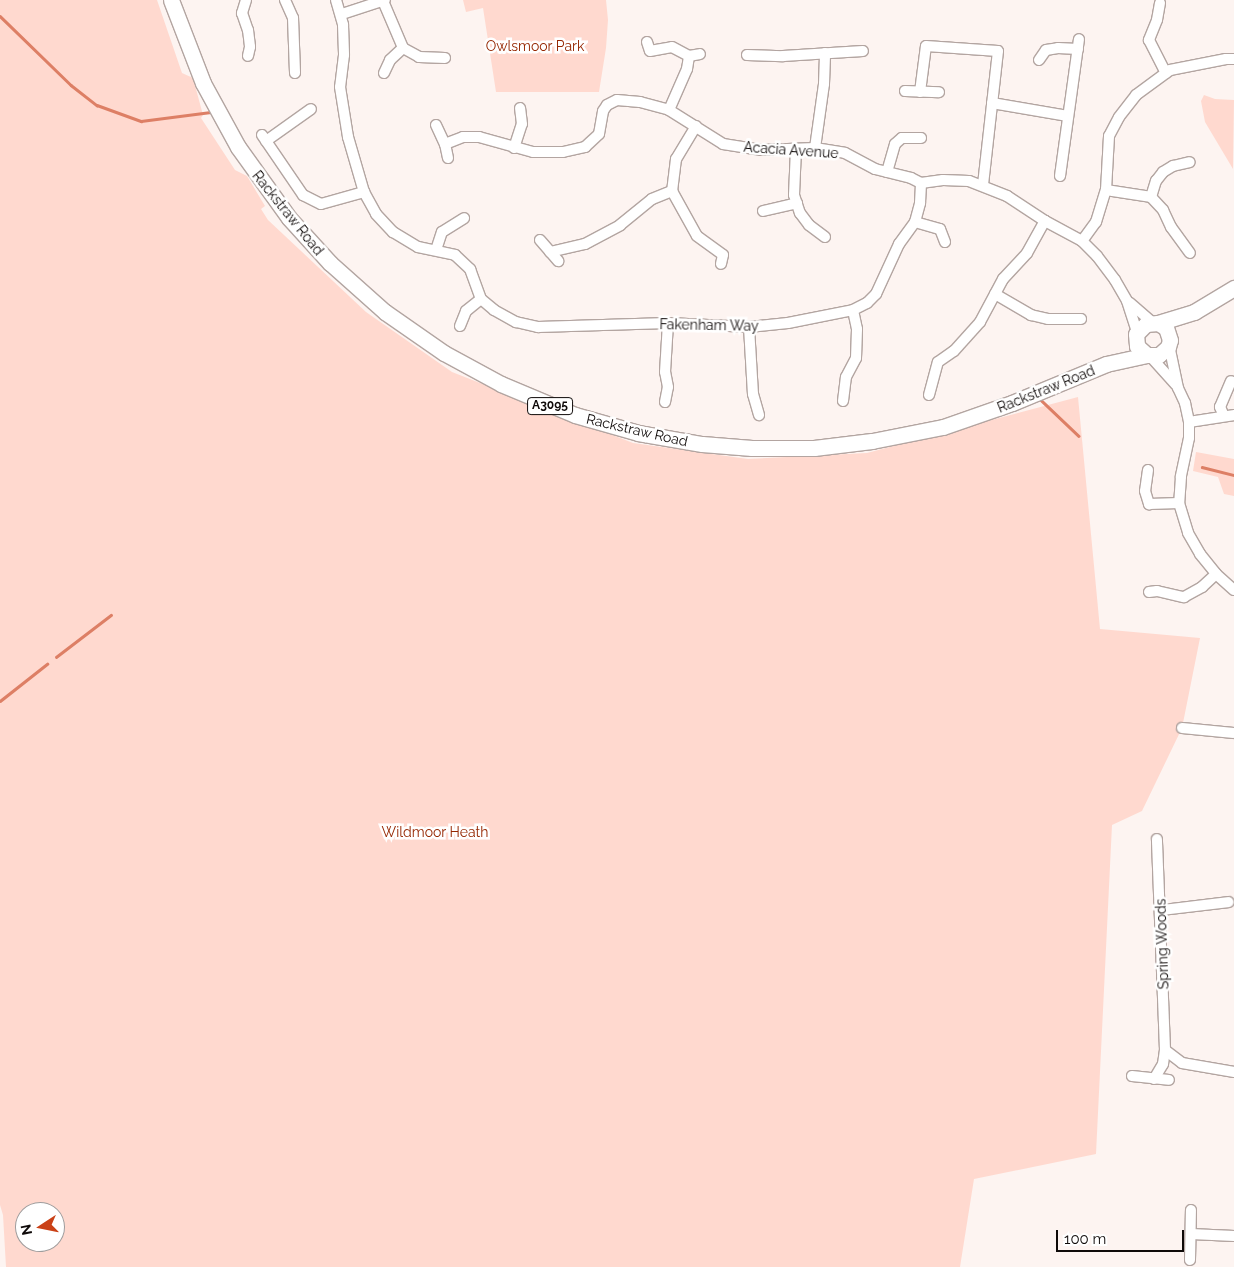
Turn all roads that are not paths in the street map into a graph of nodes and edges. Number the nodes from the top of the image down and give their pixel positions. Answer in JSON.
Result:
{"nodes":[{"id":1,"x":171,"y":0,"type":"edge"},
{"id":2,"x":246,"y":0,"type":"edge"},
{"id":3,"x":285,"y":0,"type":"edge"},
{"id":4,"x":336,"y":0,"type":"edge"},
{"id":5,"x":384,"y":1,"type":"edge"},
{"id":6,"x":1160,"y":3,"type":"dead end"},
{"id":7,"x":342,"y":14,"type":"junction"},
{"id":8,"x":647,"y":42,"type":"dead end"},
{"id":9,"x":403,"y":48,"type":"junction"},
{"id":10,"x":863,"y":51,"type":"dead end"},
{"id":11,"x":825,"y":54,"type":"junction"},
{"id":12,"x":747,"y":55,"type":"dead end"},
{"id":13,"x":248,"y":56,"type":"dead end"},
{"id":14,"x":446,"y":58,"type":"dead end"},
{"id":15,"x":1039,"y":60,"type":"dead end"},
{"id":16,"x":1234,"y":60,"type":"edge"},
{"id":17,"x":295,"y":73,"type":"dead end"},
{"id":18,"x":384,"y":73,"type":"dead end"},
{"id":19,"x":1166,"y":73,"type":"junction"},
{"id":20,"x":905,"y":91,"type":"dead end"},
{"id":21,"x":920,"y":92,"type":"junction"},
{"id":22,"x":939,"y":92,"type":"dead end"},
{"id":23,"x":992,"y":103,"type":"junction"},
{"id":24,"x":520,"y":108,"type":"dead end"},
{"id":25,"x":311,"y":109,"type":"dead end"},
{"id":26,"x":669,"y":110,"type":"junction"},
{"id":27,"x":1068,"y":116,"type":"junction"},
{"id":28,"x":436,"y":125,"type":"dead end"},
{"id":29,"x":696,"y":126,"type":"junction"},
{"id":30,"x":921,"y":138,"type":"dead end"},
{"id":31,"x":445,"y":144,"type":"junction"},
{"id":32,"x":514,"y":148,"type":"junction"},
{"id":33,"x":815,"y":148,"type":"junction"},
{"id":34,"x":796,"y":149,"type":"junction"},
{"id":35,"x":448,"y":158,"type":"dead end"},
{"id":36,"x":1190,"y":162,"type":"dead end"},
{"id":37,"x":887,"y":172,"type":"junction"},
{"id":38,"x":1060,"y":176,"type":"dead end"},
{"id":39,"x":921,"y":183,"type":"junction"},
{"id":40,"x":983,"y":185,"type":"junction"},
{"id":41,"x":1106,"y":190,"type":"junction"},
{"id":42,"x":672,"y":191,"type":"junction"},
{"id":43,"x":364,"y":192,"type":"junction"},
{"id":44,"x":1151,"y":197,"type":"junction"},
{"id":45,"x":797,"y":203,"type":"junction"},
{"id":46,"x":763,"y":211,"type":"dead end"},
{"id":47,"x":464,"y":218,"type":"dead end"},
{"id":48,"x":1045,"y":221,"type":"junction"},
{"id":49,"x":915,"y":222,"type":"junction"},
{"id":50,"x":825,"y":236,"type":"dead end"},
{"id":51,"x":540,"y":240,"type":"dead end"},
{"id":52,"x":1082,"y":241,"type":"junction"},
{"id":53,"x":946,"y":242,"type":"dead end"},
{"id":54,"x":436,"y":250,"type":"junction"},
{"id":55,"x":550,"y":252,"type":"junction"},
{"id":56,"x":1190,"y":253,"type":"dead end"},
{"id":57,"x":558,"y":261,"type":"dead end"},
{"id":58,"x":721,"y":264,"type":"dead end"},
{"id":59,"x":1234,"y":288,"type":"edge"},
{"id":60,"x":995,"y":294,"type":"junction"},
{"id":61,"x":481,"y":299,"type":"junction"},
{"id":62,"x":1127,"y":301,"type":"junction"},
{"id":63,"x":853,"y":310,"type":"junction"},
{"id":64,"x":1194,"y":312,"type":"junction"},
{"id":65,"x":1081,"y":319,"type":"dead end"},
{"id":66,"x":1155,"y":322,"type":"junction"},
{"id":67,"x":668,"y":323,"type":"junction"},
{"id":68,"x":460,"y":326,"type":"dead end"},
{"id":69,"x":749,"y":328,"type":"junction"},
{"id":70,"x":1137,"y":334,"type":"junction"},
{"id":71,"x":1169,"y":342,"type":"junction"},
{"id":72,"x":1148,"y":355,"type":"junction"},
{"id":73,"x":1106,"y":364,"type":"junction"},
{"id":74,"x":1231,"y":381,"type":"dead end"},
{"id":75,"x":1178,"y":388,"type":"junction"},
{"id":76,"x":929,"y":395,"type":"dead end"},
{"id":77,"x":843,"y":401,"type":"dead end"},
{"id":78,"x":665,"y":402,"type":"dead end"},
{"id":79,"x":758,"y":415,"type":"dead end"},
{"id":80,"x":1229,"y":416,"type":"edge"},
{"id":81,"x":1189,"y":422,"type":"junction"},
{"id":82,"x":1148,"y":470,"type":"dead end"},
{"id":83,"x":1179,"y":503,"type":"junction"},
{"id":84,"x":1216,"y":574,"type":"junction"},
{"id":85,"x":1234,"y":590,"type":"edge"},
{"id":86,"x":1149,"y":592,"type":"dead end"},
{"id":87,"x":1182,"y":728,"type":"dead end"},
{"id":88,"x":1234,"y":732,"type":"edge"},
{"id":89,"x":1157,"y":839,"type":"dead end"},
{"id":90,"x":1229,"y":902,"type":"dead end"},
{"id":91,"x":1162,"y":910,"type":"junction"},
{"id":92,"x":1165,"y":1050,"type":"junction"},
{"id":93,"x":1176,"y":1060,"type":"junction"},
{"id":94,"x":1163,"y":1064,"type":"junction"},
{"id":95,"x":1234,"y":1072,"type":"edge"},
{"id":96,"x":1132,"y":1076,"type":"dead end"},
{"id":97,"x":1154,"y":1079,"type":"junction"},
{"id":98,"x":1169,"y":1080,"type":"dead end"},
{"id":99,"x":1191,"y":1210,"type":"dead end"},
{"id":100,"x":1191,"y":1234,"type":"junction"},
{"id":101,"x":1234,"y":1236,"type":"edge"},
{"id":102,"x":1190,"y":1260,"type":"dead end"}],
"edges":[{"from":1,"to":73,"type":"main road","name":"Rackstraw Road","number":"A3095"},
{"from":2,"to":13,"type":"street"},
{"from":3,"to":17,"type":"street"},
{"from":4,"to":7,"type":"street"},
{"from":5,"to":7,"type":"street"},
{"from":5,"to":9,"type":"street"},
{"from":6,"to":19,"type":"street"},
{"from":7,"to":43,"type":"street"},
{"from":8,"to":26,"type":"street"},
{"from":9,"to":14,"type":"street"},
{"from":9,"to":18,"type":"street"},
{"from":10,"to":11,"type":"street"},
{"from":11,"to":12,"type":"street"},
{"from":11,"to":33,"type":"street"},
{"from":15,"to":27,"type":"street"},
{"from":16,"to":19,"type":"street"},
{"from":19,"to":41,"type":"street"},
{"from":20,"to":21,"type":"street"},
{"from":21,"to":22,"type":"street"},
{"from":21,"to":23,"type":"street"},
{"from":23,"to":27,"type":"street"},
{"from":23,"to":40,"type":"street"},
{"from":24,"to":32,"type":"street"},
{"from":25,"to":43,"type":"street"},
{"from":26,"to":29,"type":"street","name":"Acacia Avenue"},
{"from":26,"to":32,"type":"street","name":"Acacia Avenue"},
{"from":27,"to":38,"type":"street"},
{"from":28,"to":31,"type":"street"},
{"from":29,"to":34,"type":"street","name":"Acacia Avenue"},
{"from":29,"to":42,"type":"street"},
{"from":30,"to":37,"type":"street"},
{"from":31,"to":32,"type":"street","name":"Acacia Avenue"},
{"from":31,"to":35,"type":"street"},
{"from":33,"to":34,"type":"street","name":"Acacia Avenue"},
{"from":33,"to":37,"type":"street","name":"Acacia Avenue"},
{"from":34,"to":45,"type":"street"},
{"from":36,"to":44,"type":"street"},
{"from":37,"to":39,"type":"street","name":"Acacia Avenue"},
{"from":39,"to":40,"type":"street","name":"Acacia Avenue"},
{"from":39,"to":49,"type":"street","name":"Fakenham Way"},
{"from":40,"to":48,"type":"street","name":"Acacia Avenue"},
{"from":41,"to":44,"type":"street"},
{"from":41,"to":52,"type":"street"},
{"from":42,"to":55,"type":"street"},
{"from":42,"to":58,"type":"street"},
{"from":43,"to":54,"type":"street"},
{"from":44,"to":56,"type":"street"},
{"from":45,"to":46,"type":"street"},
{"from":45,"to":50,"type":"street"},
{"from":47,"to":54,"type":"street"},
{"from":48,"to":52,"type":"street","name":"Acacia Avenue"},
{"from":48,"to":60,"type":"street"},
{"from":49,"to":53,"type":"street"},
{"from":49,"to":63,"type":"street","name":"Fakenham Way"},
{"from":51,"to":55,"type":"street"},
{"from":52,"to":62,"type":"street","name":"Acacia Avenue"},
{"from":54,"to":61,"type":"street"},
{"from":55,"to":57,"type":"street"},
{"from":59,"to":64,"type":"main road"},
{"from":60,"to":65,"type":"street"},
{"from":60,"to":76,"type":"street"},
{"from":61,"to":67,"type":"street","name":"Fakenham Way"},
{"from":61,"to":68,"type":"street"},
{"from":62,"to":66,"type":"street","name":"Acacia Avenue"},
{"from":62,"to":70,"type":"street","name":"Acacia Avenue"},
{"from":63,"to":69,"type":"street","name":"Fakenham Way"},
{"from":63,"to":77,"type":"street"},
{"from":64,"to":66,"type":"main road"},
{"from":64,"to":71,"type":"main road"},
{"from":66,"to":70,"type":"main road"},
{"from":66,"to":71,"type":"main road"},
{"from":67,"to":69,"type":"street","name":"Fakenham Way"},
{"from":67,"to":78,"type":"street"},
{"from":69,"to":79,"type":"street"},
{"from":70,"to":72,"type":"main road"},
{"from":70,"to":73,"type":"main road","name":"Rackstraw Road","number":"A3095"},
{"from":71,"to":72,"type":"main road"},
{"from":71,"to":75,"type":"street"},
{"from":72,"to":73,"type":"main road","name":"Rackstraw Road","number":"A3095"},
{"from":72,"to":75,"type":"street"},
{"from":74,"to":80,"type":"street"},
{"from":75,"to":81,"type":"street"},
{"from":80,"to":81,"type":"street"},
{"from":81,"to":83,"type":"street"},
{"from":82,"to":83,"type":"street"},
{"from":83,"to":84,"type":"street"},
{"from":84,"to":85,"type":"street"},
{"from":84,"to":86,"type":"street"},
{"from":87,"to":88,"type":"street"},
{"from":89,"to":91,"type":"street","name":"Spring Woods"},
{"from":90,"to":91,"type":"street"},
{"from":91,"to":92,"type":"street","name":"Spring Woods"},
{"from":92,"to":93,"type":"street"},
{"from":92,"to":94,"type":"street","name":"Spring Woods"},
{"from":93,"to":94,"type":"street"},
{"from":93,"to":95,"type":"street"},
{"from":94,"to":97,"type":"street"},
{"from":96,"to":97,"type":"street"},
{"from":97,"to":98,"type":"street"},
{"from":99,"to":100,"type":"street"},
{"from":100,"to":101,"type":"street"},
{"from":100,"to":102,"type":"street"}]}
